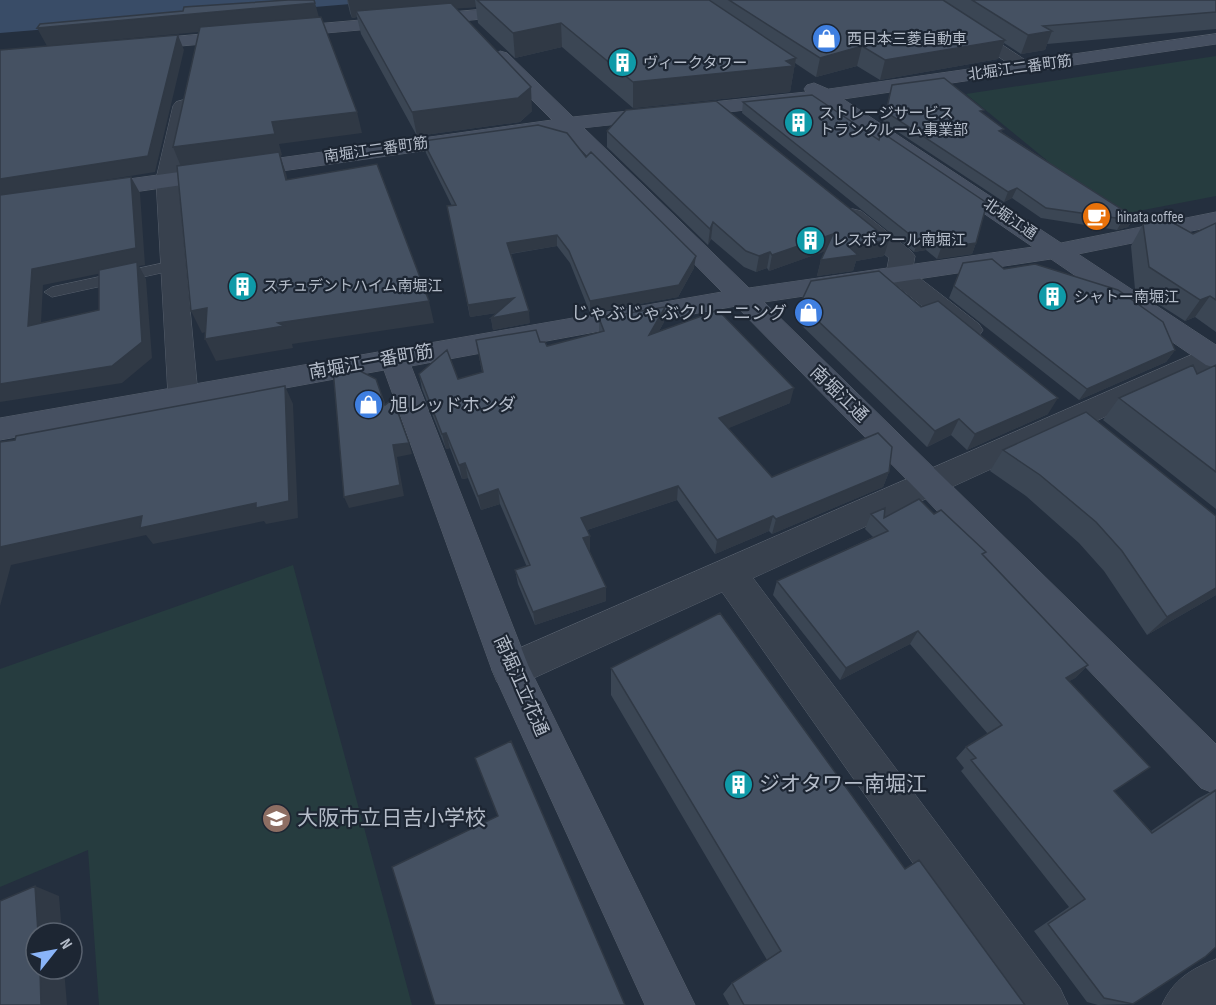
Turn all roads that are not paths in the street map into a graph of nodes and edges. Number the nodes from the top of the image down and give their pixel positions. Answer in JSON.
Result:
{"nodes":[{"id":1,"x":922,"y":0,"type":"edge"},
{"id":2,"x":533,"y":10,"type":"edge"},
{"id":3,"x":459,"y":18,"type":"junction"},
{"id":4,"x":1216,"y":39,"type":"edge"},
{"id":5,"x":117,"y":47,"type":"edge"},
{"id":6,"x":193,"y":61,"type":"junction"},
{"id":7,"x":1027,"y":67,"type":"junction"},
{"id":8,"x":794,"y":75,"type":"edge"},
{"id":9,"x":824,"y":96,"type":"junction"},
{"id":10,"x":719,"y":107,"type":"junction"},
{"id":11,"x":567,"y":124,"type":"junction"},
{"id":12,"x":747,"y":130,"type":"edge"},
{"id":13,"x":167,"y":179,"type":"junction"},
{"id":14,"x":0,"y":204,"type":"edge"},
{"id":15,"x":838,"y":204,"type":"edge"},
{"id":16,"x":1210,"y":225,"type":"edge"},
{"id":17,"x":1057,"y":251,"type":"junction"},
{"id":18,"x":173,"y":266,"type":"junction"},
{"id":19,"x":899,"y":274,"type":"junction"},
{"id":20,"x":52,"y":292,"type":"dead end"},
{"id":21,"x":742,"y":297,"type":"junction"},
{"id":22,"x":986,"y":344,"type":"edge"},
{"id":23,"x":393,"y":357,"type":"junction"},
{"id":24,"x":1214,"y":357,"type":"edge"},
{"id":25,"x":183,"y":395,"type":"junction"},
{"id":26,"x":1049,"y":395,"type":"edge"},
{"id":27,"x":1077,"y":417,"type":"junction"},
{"id":28,"x":0,"y":429,"type":"edge"},
{"id":29,"x":1104,"y":440,"type":"edge"},
{"id":30,"x":930,"y":483,"type":"junction"},
{"id":31,"x":729,"y":573,"type":"junction"},
{"id":32,"x":511,"y":670,"type":"junction"},
{"id":33,"x":1216,"y":773,"type":"edge"},
{"id":34,"x":1216,"y":983,"type":"edge"},
{"id":35,"x":670,"y":1005,"type":"edge"},
{"id":36,"x":1043,"y":1005,"type":"edge"},
{"id":37,"x":1186,"y":1005,"type":"edge"}],
"edges":[{"from":1,"to":7,"type":"street"},
{"from":2,"to":3,"type":"street"},
{"from":3,"to":6,"type":"street"},
{"from":3,"to":11,"type":"street","name":"南堀江通"},
{"from":4,"to":7,"type":"street","name":"北堀江二番町筋"},
{"from":5,"to":6,"type":"street"},
{"from":6,"to":13,"type":"street"},
{"from":7,"to":9,"type":"street","name":"北堀江二番町筋"},
{"from":8,"to":9,"type":"street","name":"北堀江通"},
{"from":9,"to":10,"type":"street","name":"南堀江二番町筋"},
{"from":9,"to":17,"type":"street","name":"北堀江通"},
{"from":10,"to":11,"type":"street","name":"南堀江二番町筋"},
{"from":10,"to":12,"type":"street"},
{"from":11,"to":13,"type":"street","name":"南堀江二番町筋"},
{"from":11,"to":21,"type":"street","name":"南堀江通"},
{"from":13,"to":14,"type":"street","name":"南堀江二番町筋"},
{"from":13,"to":18,"type":"street"},
{"from":15,"to":19,"type":"street"},
{"from":16,"to":17,"type":"street","name":"南堀江一番町筋"},
{"from":17,"to":19,"type":"street","name":"南堀江一番町筋"},
{"from":17,"to":24,"type":"street","name":"北堀江通"},
{"from":18,"to":20,"type":"lane"},
{"from":18,"to":25,"type":"street"},
{"from":19,"to":21,"type":"street","name":"南堀江一番町筋"},
{"from":19,"to":22,"type":"street"},
{"from":21,"to":23,"type":"street","name":"南堀江一番町筋"},
{"from":21,"to":30,"type":"street","name":"南堀江通"},
{"from":23,"to":25,"type":"street","name":"南堀江一番町筋"},
{"from":23,"to":32,"type":"street","name":"南堀江立花通"},
{"from":24,"to":27,"type":"street"},
{"from":25,"to":28,"type":"street","name":"南堀江一番町筋"},
{"from":26,"to":27,"type":"street"},
{"from":27,"to":29,"type":"street"},
{"from":27,"to":30,"type":"street"},
{"from":30,"to":31,"type":"street"},
{"from":30,"to":33,"type":"street","name":"南堀江通"},
{"from":31,"to":32,"type":"street"},
{"from":31,"to":36,"type":"street"},
{"from":32,"to":35,"type":"street","name":"南堀江立花通"},
{"from":34,"to":37,"type":"street"}]}
